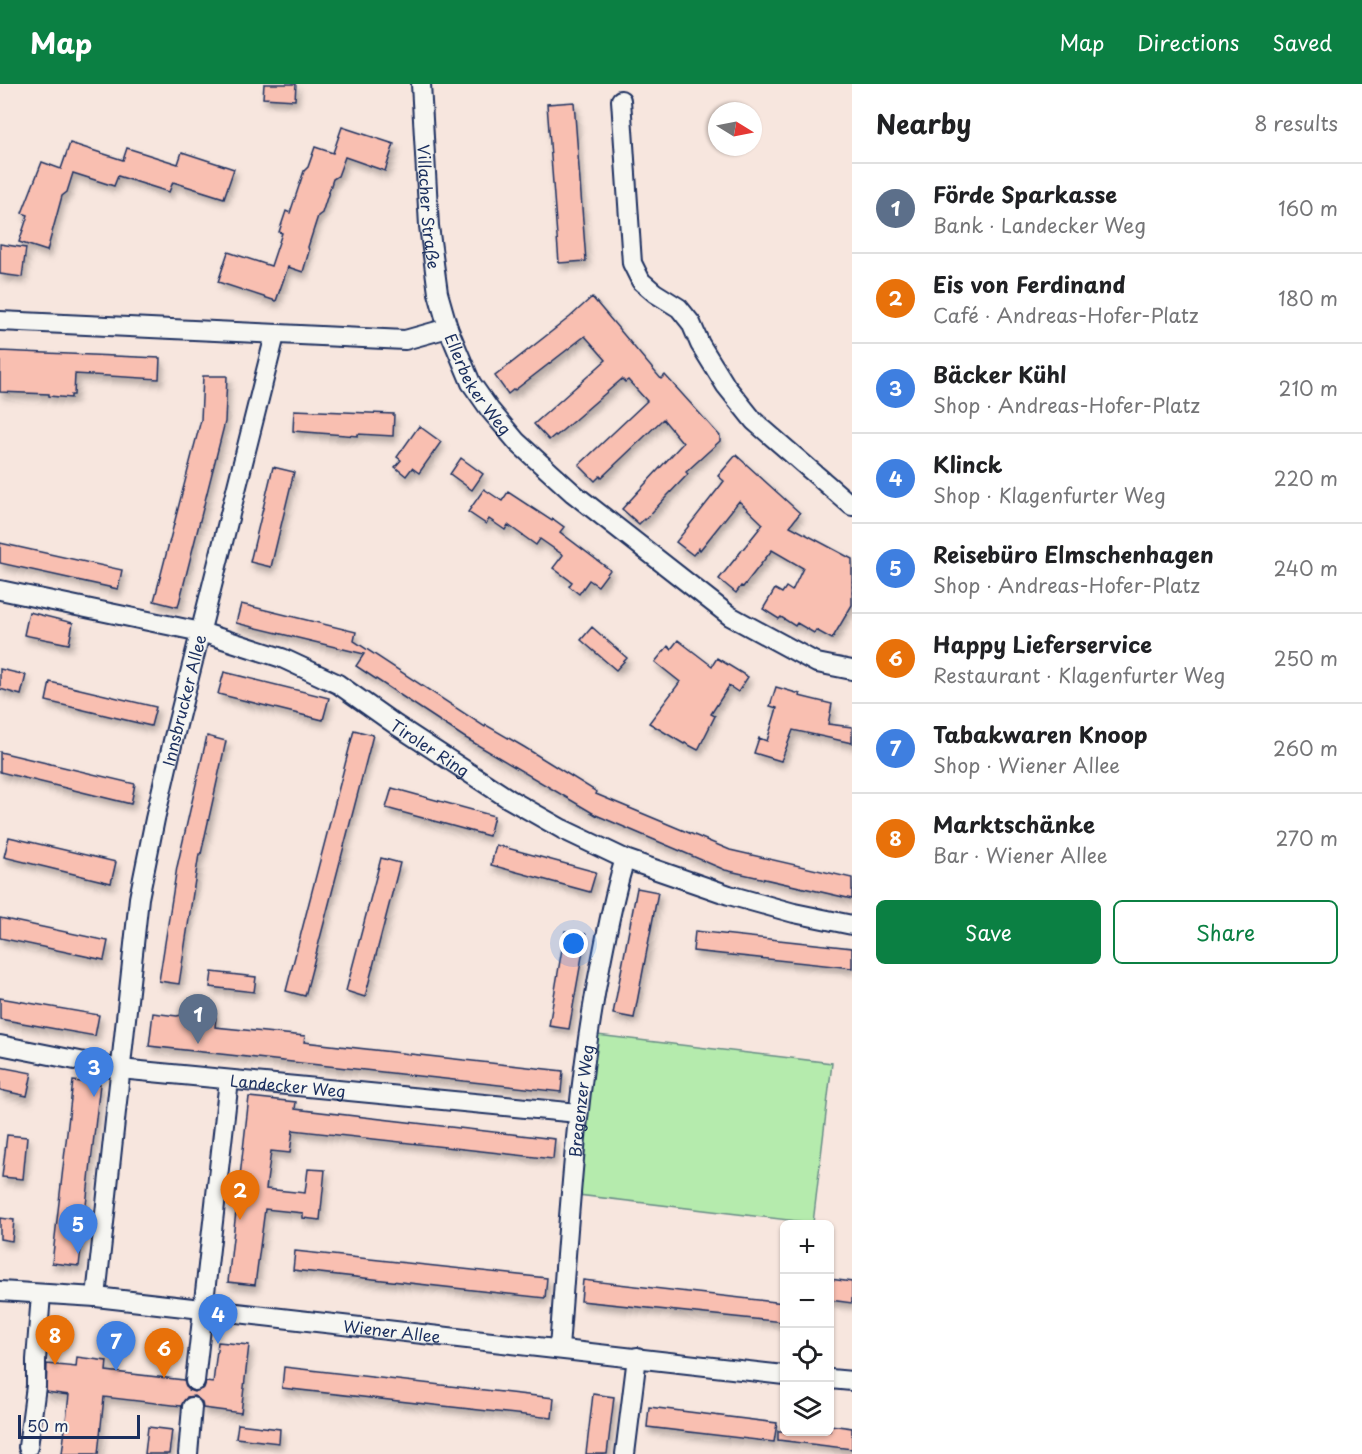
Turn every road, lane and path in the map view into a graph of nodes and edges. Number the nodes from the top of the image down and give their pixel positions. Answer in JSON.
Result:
{"nodes":[{"id":1,"x":421,"y":84,"type":"edge"},
{"id":2,"x":621,"y":100,"type":"dead end"},
{"id":3,"x":0,"y":321,"type":"edge"},
{"id":4,"x":448,"y":328,"type":"junction"},
{"id":5,"x":275,"y":335,"type":"junction"},
{"id":6,"x":852,"y":506,"type":"edge"},
{"id":7,"x":0,"y":590,"type":"edge"},
{"id":8,"x":201,"y":632,"type":"junction"},
{"id":9,"x":852,"y":670,"type":"edge"},
{"id":10,"x":625,"y":859,"type":"junction"},
{"id":11,"x":852,"y":925,"type":"edge"},
{"id":12,"x":0,"y":1046,"type":"edge"},
{"id":13,"x":120,"y":1069,"type":"junction"},
{"id":14,"x":229,"y":1080,"type":"junction"},
{"id":15,"x":578,"y":1113,"type":"junction"},
{"id":16,"x":0,"y":1291,"type":"edge"},
{"id":17,"x":41,"y":1294,"type":"junction"},
{"id":18,"x":96,"y":1297,"type":"junction"},
{"id":19,"x":202,"y":1310,"type":"junction"},
{"id":20,"x":559,"y":1348,"type":"junction"},
{"id":21,"x":637,"y":1357,"type":"junction"},
{"id":22,"x":780,"y":1375,"type":"edge"},
{"id":23,"x":834,"y":1379,"type":"edge"},
{"id":24,"x":195,"y":1381,"type":"dead end"},
{"id":25,"x":852,"y":1381,"type":"edge"},
{"id":26,"x":192,"y":1407,"type":"dead end"},
{"id":27,"x":28,"y":1447,"type":"dead end"},
{"id":28,"x":188,"y":1454,"type":"edge"},
{"id":29,"x":625,"y":1454,"type":"edge"}],
"edges":[{"from":1,"to":4,"type":"street","name":"Villacher Straße"},
{"from":2,"to":6,"type":"street"},
{"from":3,"to":5,"type":"street","name":"Ellerbeker Weg"},
{"from":4,"to":5,"type":"street","name":"Ellerbeker Weg"},
{"from":4,"to":9,"type":"street","name":"Ellerbeker Weg"},
{"from":5,"to":8,"type":"street","name":"Innsbrucker Allee"},
{"from":7,"to":8,"type":"street","name":"Tiroler Ring"},
{"from":8,"to":10,"type":"street","name":"Tiroler Ring"},
{"from":8,"to":13,"type":"street","name":"Innsbrucker Allee"},
{"from":10,"to":11,"type":"street","name":"Tiroler Ring"},
{"from":10,"to":15,"type":"street","name":"Bregenzer Weg"},
{"from":12,"to":13,"type":"street","name":"Landecker Weg"},
{"from":13,"to":14,"type":"street","name":"Landecker Weg"},
{"from":13,"to":18,"type":"street","name":"Innsbrucker Allee"},
{"from":14,"to":15,"type":"street","name":"Landecker Weg"},
{"from":14,"to":19,"type":"street"},
{"from":15,"to":20,"type":"street","name":"Bregenzer Weg"},
{"from":16,"to":17,"type":"street","name":"Wiener Allee"},
{"from":17,"to":18,"type":"street","name":"Wiener Allee"},
{"from":17,"to":27,"type":"street"},
{"from":18,"to":19,"type":"street","name":"Wiener Allee"},
{"from":19,"to":20,"type":"street","name":"Wiener Allee"},
{"from":19,"to":24,"type":"street"},
{"from":20,"to":21,"type":"street","name":"Wiener Allee"},
{"from":21,"to":22,"type":"street","name":"Wiener Allee"},
{"from":21,"to":29,"type":"street"},
{"from":23,"to":25,"type":"street"},
{"from":26,"to":28,"type":"street"}]}
